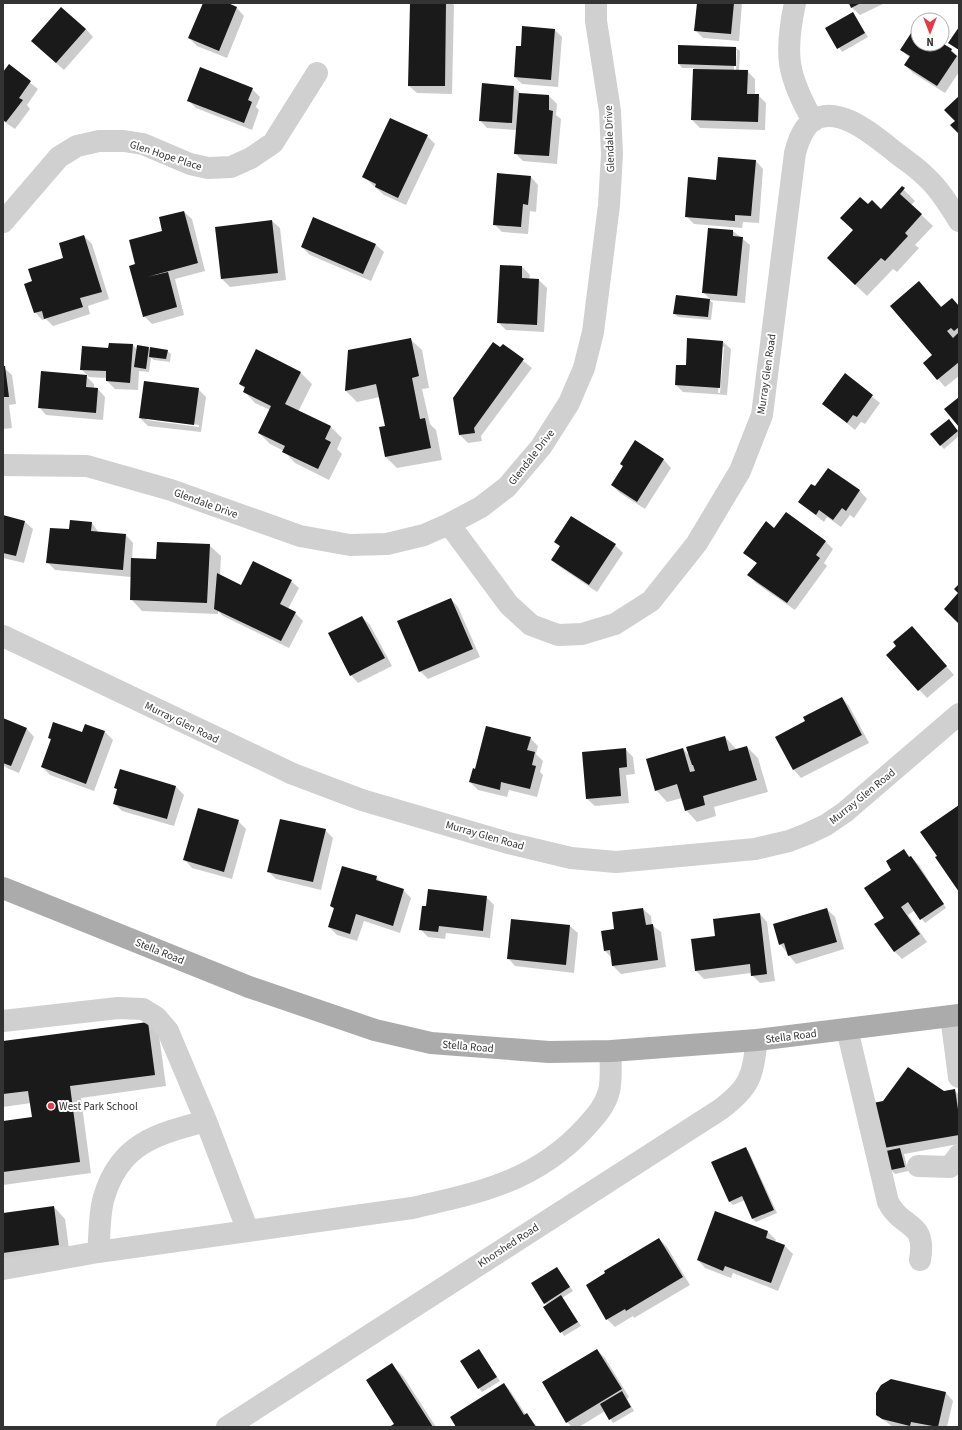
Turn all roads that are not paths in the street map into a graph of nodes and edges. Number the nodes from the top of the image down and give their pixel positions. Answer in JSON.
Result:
{"nodes":[{"id":1,"x":596,"y":3,"type":"edge"},
{"id":2,"x":795,"y":3,"type":"edge"},
{"id":3,"x":317,"y":73,"type":"dead end"},
{"id":4,"x":813,"y":121,"type":"junction"},
{"id":5,"x":959,"y":221,"type":"edge"},
{"id":6,"x":3,"y":222,"type":"edge"},
{"id":7,"x":3,"y":465,"type":"edge"},
{"id":8,"x":449,"y":524,"type":"junction"},
{"id":9,"x":3,"y":636,"type":"edge"},
{"id":10,"x":959,"y":714,"type":"edge"},
{"id":11,"x":3,"y":888,"type":"edge"},
{"id":12,"x":955,"y":1016,"type":"edge"},
{"id":13,"x":3,"y":1020,"type":"edge"},
{"id":14,"x":847,"y":1029,"type":"junction"},
{"id":15,"x":757,"y":1040,"type":"junction"},
{"id":16,"x":611,"y":1051,"type":"junction"},
{"id":17,"x":959,"y":1077,"type":"edge"},
{"id":18,"x":206,"y":1121,"type":"junction"},
{"id":19,"x":959,"y":1155,"type":"edge"},
{"id":20,"x":918,"y":1166,"type":"dead end"},
{"id":21,"x":248,"y":1231,"type":"junction"},
{"id":22,"x":98,"y":1252,"type":"junction"},
{"id":23,"x":920,"y":1260,"type":"dead end"},
{"id":24,"x":3,"y":1269,"type":"edge"},
{"id":25,"x":228,"y":1427,"type":"edge"}],
"edges":[{"from":1,"to":8,"type":"street","name":"Glendale Drive"},
{"from":2,"to":4,"type":"street"},
{"from":3,"to":6,"type":"street","name":"Glen Hope Place"},
{"from":4,"to":5,"type":"street"},
{"from":4,"to":8,"type":"street","name":"Murray Glen Road"},
{"from":7,"to":8,"type":"street","name":"Glendale Drive"},
{"from":9,"to":10,"type":"street","name":"Murray Glen Road"},
{"from":11,"to":16,"type":"main road","name":"Stella Road"},
{"from":12,"to":14,"type":"main road","name":"Stella Road"},
{"from":12,"to":17,"type":"street"},
{"from":13,"to":18,"type":"street"},
{"from":14,"to":15,"type":"main road","name":"Stella Road"},
{"from":14,"to":23,"type":"street"},
{"from":15,"to":16,"type":"main road","name":"Stella Road"},
{"from":15,"to":25,"type":"street","name":"Khorshed Road"},
{"from":16,"to":21,"type":"street"},
{"from":18,"to":21,"type":"street"},
{"from":18,"to":22,"type":"street"},
{"from":19,"to":20,"type":"street"},
{"from":21,"to":22,"type":"street"},
{"from":22,"to":24,"type":"street"}]}
